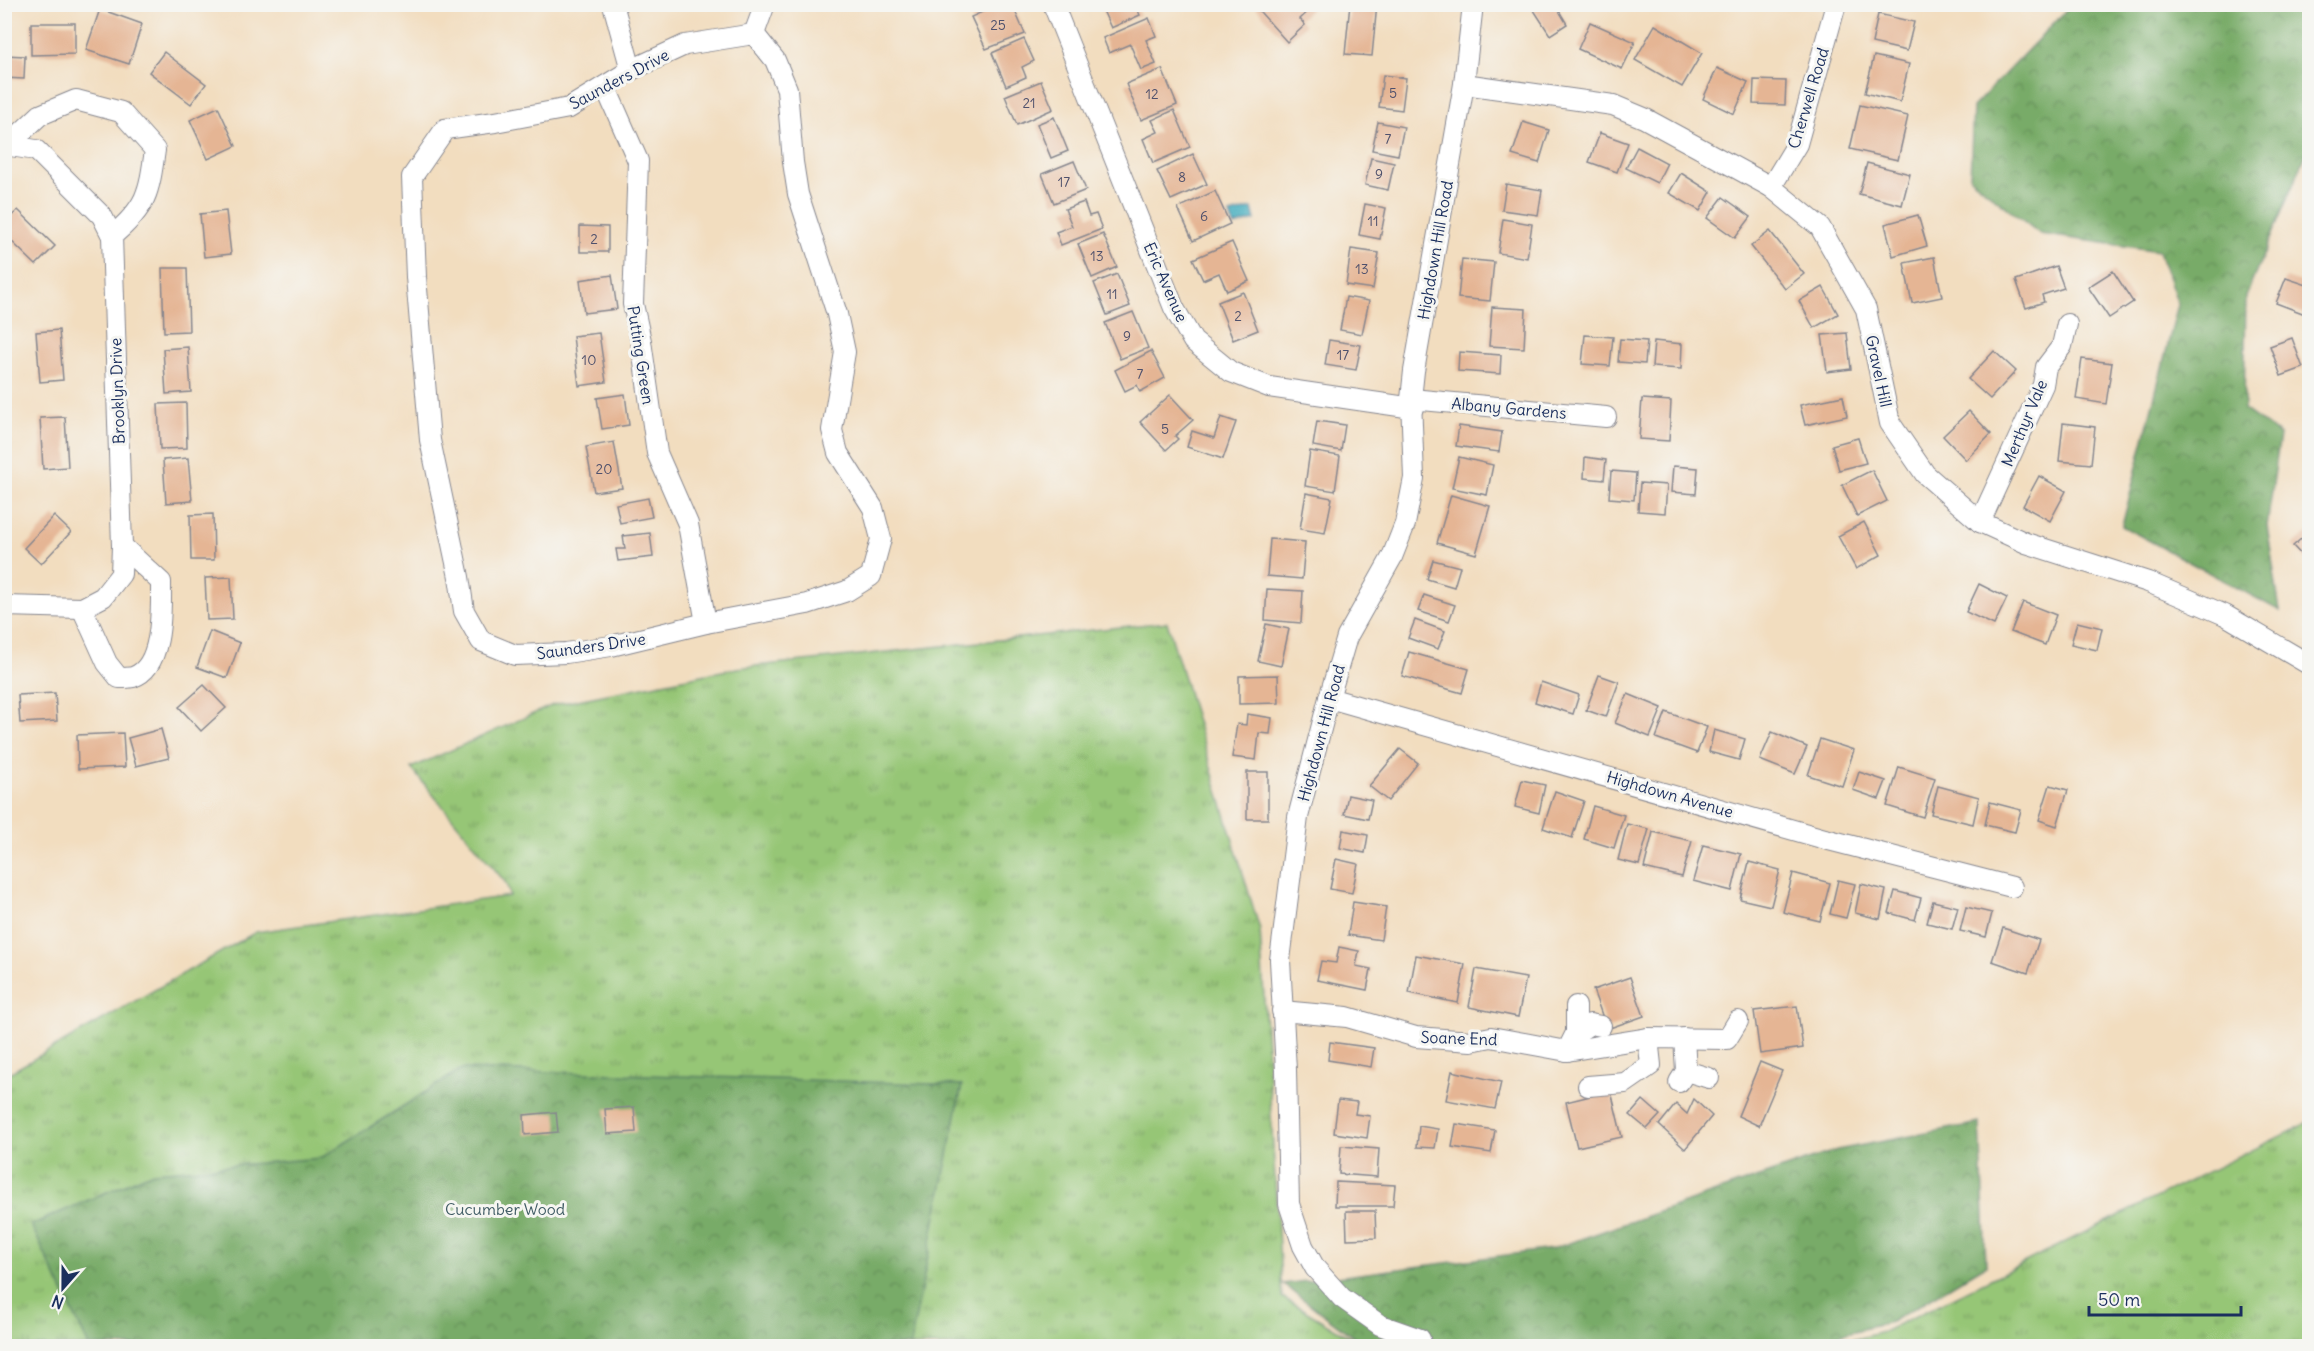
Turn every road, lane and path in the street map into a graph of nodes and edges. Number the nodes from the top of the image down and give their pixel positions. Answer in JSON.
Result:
{"nodes":[{"id":1,"x":613,"y":4,"type":"edge"},
{"id":2,"x":765,"y":4,"type":"edge"},
{"id":3,"x":1053,"y":4,"type":"edge"},
{"id":4,"x":1473,"y":4,"type":"edge"},
{"id":5,"x":1836,"y":4,"type":"edge"},
{"id":6,"x":754,"y":34,"type":"junction"},
{"id":7,"x":631,"y":70,"type":"junction"},
{"id":8,"x":1464,"y":84,"type":"junction"},
{"id":9,"x":604,"y":86,"type":"junction"},
{"id":10,"x":6,"y":145,"type":"edge"},
{"id":11,"x":1771,"y":187,"type":"junction"},
{"id":12,"x":112,"y":236,"type":"junction"},
{"id":13,"x":2067,"y":324,"type":"dead end"},
{"id":14,"x":1412,"y":403,"type":"junction"},
{"id":15,"x":1606,"y":417,"type":"dead end"},
{"id":16,"x":1980,"y":522,"type":"junction"},
{"id":17,"x":122,"y":546,"type":"junction"},
{"id":18,"x":4,"y":606,"type":"edge"},
{"id":19,"x":82,"y":608,"type":"junction"},
{"id":20,"x":706,"y":623,"type":"junction"},
{"id":21,"x":2310,"y":665,"type":"edge"},
{"id":22,"x":1329,"y":698,"type":"junction"},
{"id":23,"x":2012,"y":887,"type":"dead end"},
{"id":24,"x":1576,"y":1006,"type":"dead end"},
{"id":25,"x":1282,"y":1011,"type":"junction"},
{"id":26,"x":1738,"y":1021,"type":"dead end"},
{"id":27,"x":1601,"y":1026,"type":"dead end"},
{"id":28,"x":1576,"y":1033,"type":"junction"},
{"id":29,"x":1648,"y":1038,"type":"junction"},
{"id":30,"x":1684,"y":1038,"type":"junction"},
{"id":31,"x":1567,"y":1051,"type":"junction"},
{"id":32,"x":1708,"y":1077,"type":"dead end"},
{"id":33,"x":1588,"y":1086,"type":"dead end"},
{"id":34,"x":1420,"y":1338,"type":"dead end"}],
"edges":[{"from":1,"to":7,"type":"street"},
{"from":2,"to":6,"type":"street"},
{"from":3,"to":14,"type":"street","name":"Eric Avenue"},
{"from":4,"to":8,"type":"street","name":"Highdown Hill Road"},
{"from":5,"to":11,"type":"street","name":"Cherwell Road"},
{"from":6,"to":7,"type":"street","name":"Saunders Drive"},
{"from":6,"to":20,"type":"street","name":"Saunders Drive"},
{"from":7,"to":9,"type":"street","name":"Saunders Drive"},
{"from":8,"to":11,"type":"street","name":"Gravel Hill"},
{"from":8,"to":14,"type":"street","name":"Highdown Hill Road"},
{"from":9,"to":20,"type":"street","name":"Putting Green"},
{"from":9,"to":20,"type":"street","name":"Saunders Drive"},
{"from":10,"to":12,"type":"street","name":"Brooklyn Drive"},
{"from":10,"to":12,"type":"street","name":"Brooklyn Drive"},
{"from":11,"to":16,"type":"street","name":"Gravel Hill"},
{"from":12,"to":17,"type":"street","name":"Brooklyn Drive"},
{"from":13,"to":16,"type":"street","name":"Merthyr Vale"},
{"from":14,"to":15,"type":"street","name":"Albany Gardens"},
{"from":14,"to":22,"type":"street","name":"Highdown Hill Road"},
{"from":16,"to":21,"type":"street","name":"Gravel Hill"},
{"from":17,"to":19,"type":"street","name":"Brooklyn Drive"},
{"from":17,"to":19,"type":"street"},
{"from":18,"to":19,"type":"street"},
{"from":22,"to":23,"type":"street","name":"Highdown Avenue"},
{"from":22,"to":25,"type":"street","name":"Highdown Hill Road"},
{"from":24,"to":28,"type":"street"},
{"from":25,"to":31,"type":"street","name":"Soane End"},
{"from":25,"to":34,"type":"street","name":"Highdown Hill Road"},
{"from":26,"to":30,"type":"street","name":"Soane End"},
{"from":27,"to":28,"type":"street"},
{"from":28,"to":31,"type":"street"},
{"from":29,"to":30,"type":"street","name":"Soane End"},
{"from":29,"to":31,"type":"street","name":"Soane End"},
{"from":29,"to":33,"type":"street"},
{"from":30,"to":32,"type":"street"}]}
